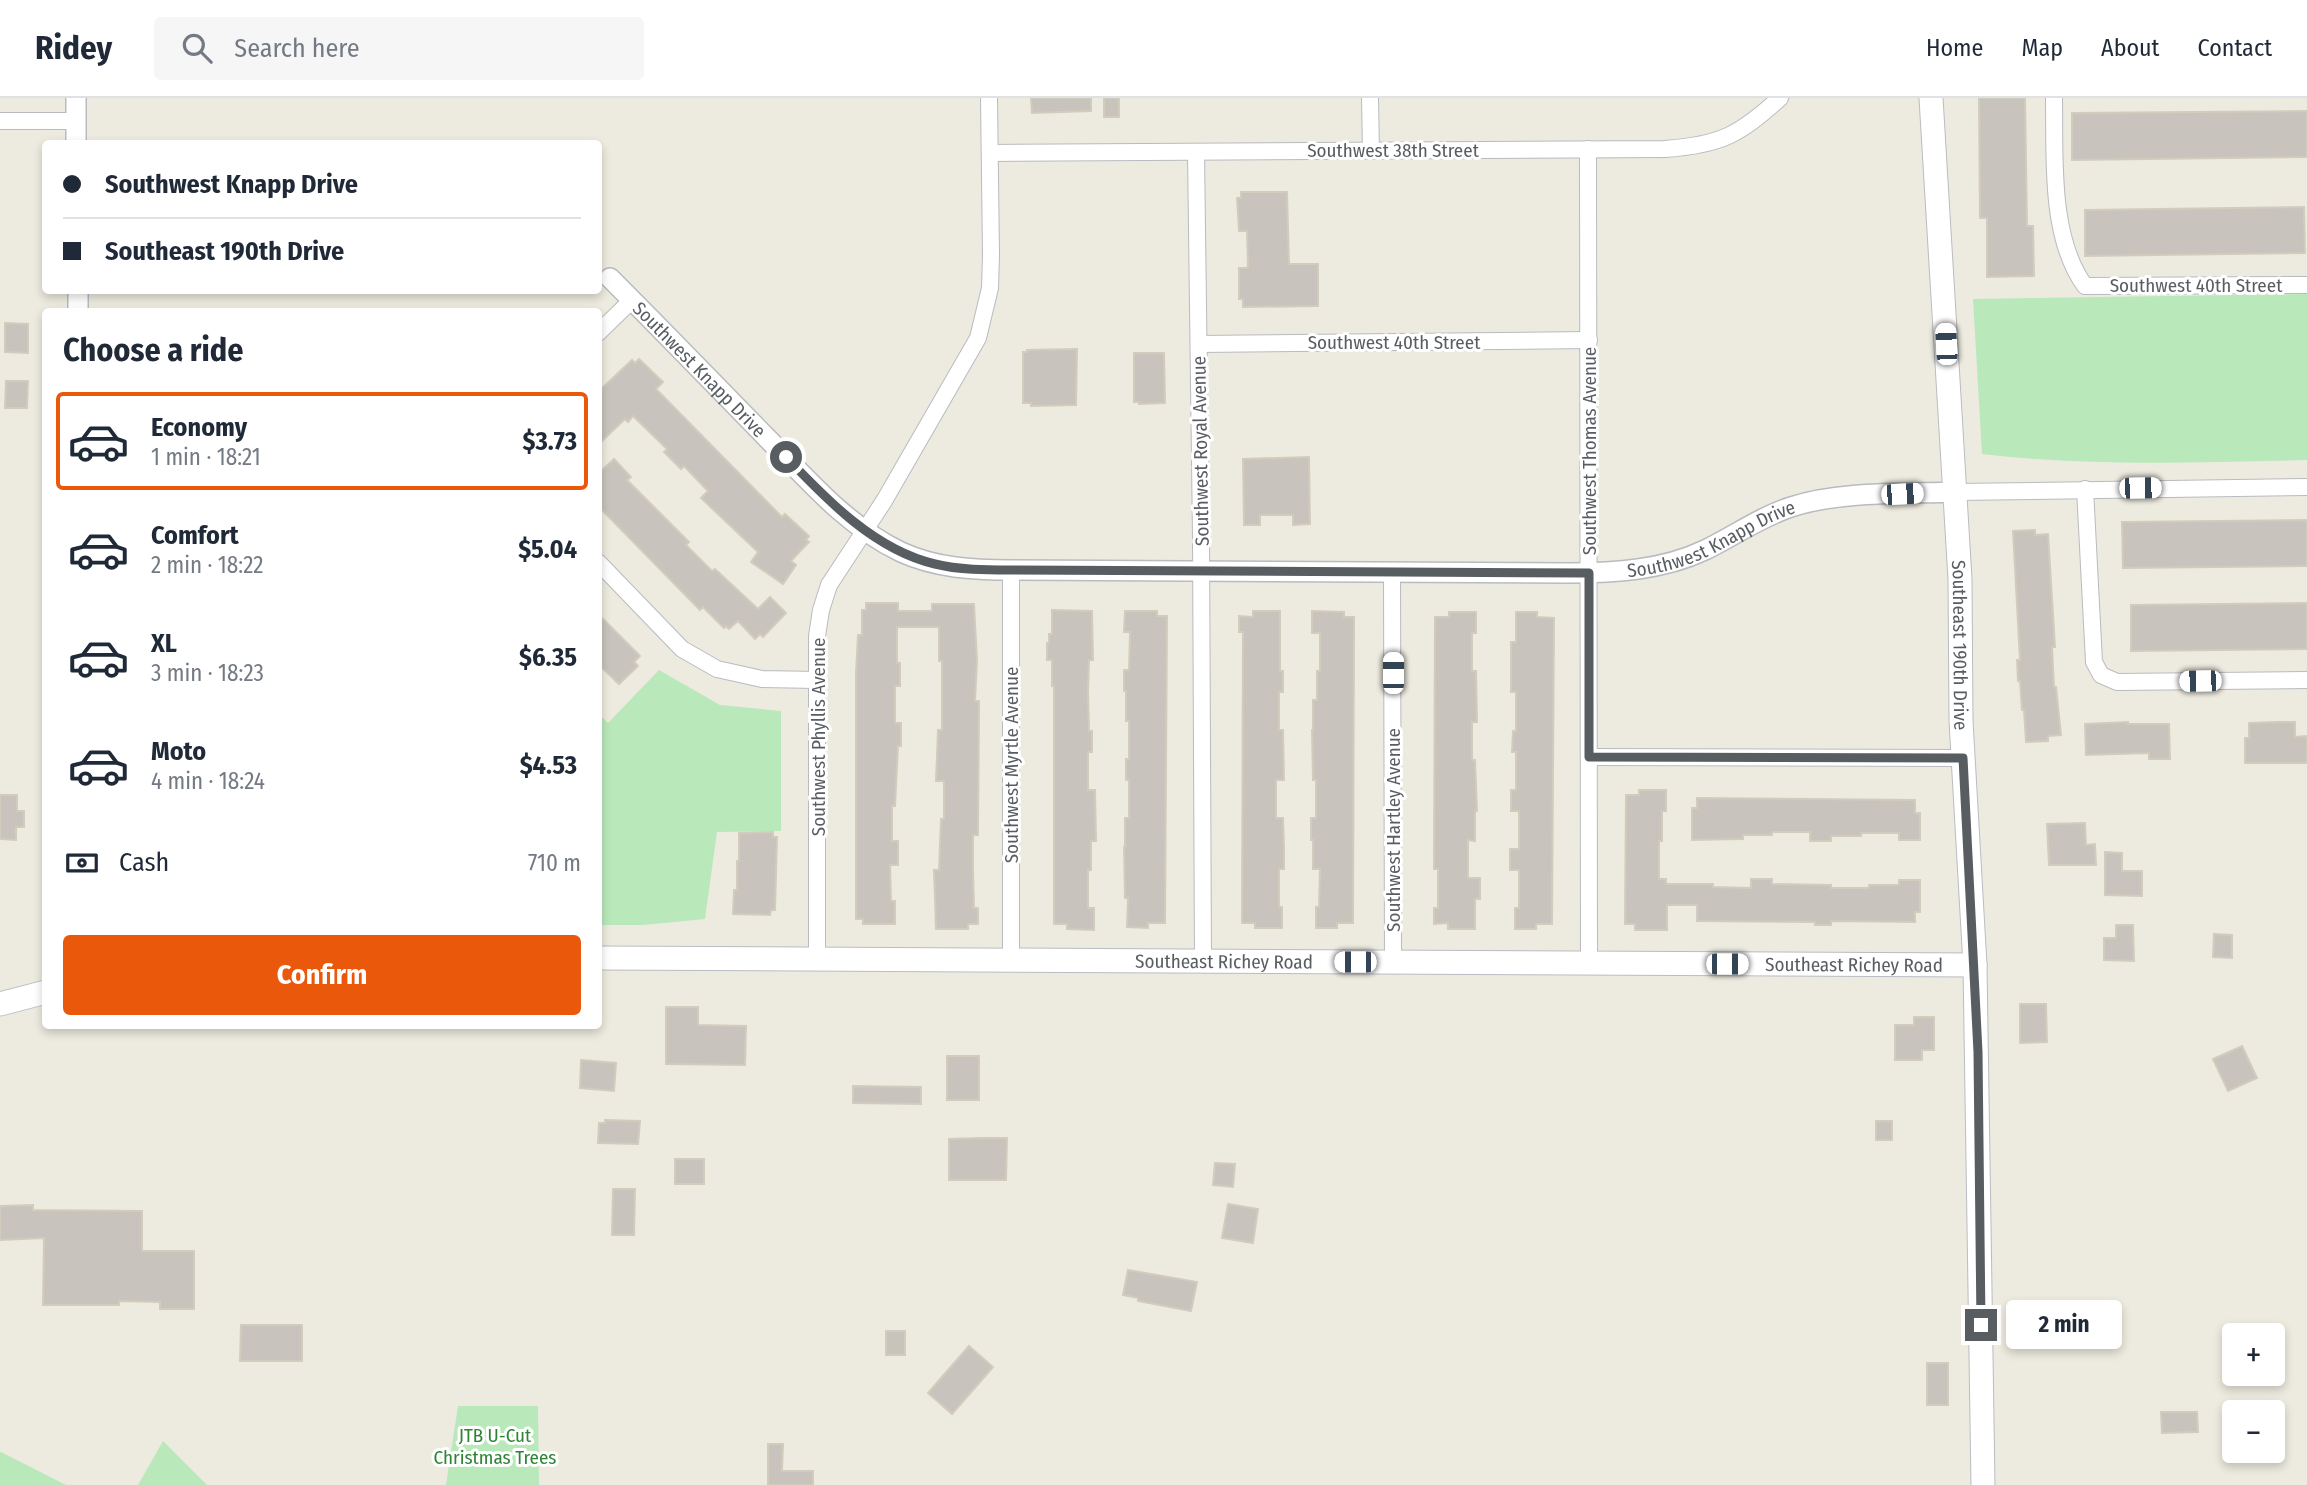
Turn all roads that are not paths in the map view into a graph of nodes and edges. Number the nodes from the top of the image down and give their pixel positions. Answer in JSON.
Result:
{"nodes":[{"id":1,"x":76,"y":98,"type":"edge"},
{"id":2,"x":989,"y":98,"type":"edge"},
{"id":3,"x":1370,"y":98,"type":"edge"},
{"id":4,"x":1780,"y":98,"type":"edge"},
{"id":5,"x":1931,"y":98,"type":"edge"},
{"id":6,"x":2054,"y":98,"type":"edge"},
{"id":7,"x":0,"y":121,"type":"edge"},
{"id":8,"x":76,"y":121,"type":"junction"},
{"id":9,"x":76,"y":140,"type":"edge"},
{"id":10,"x":1588,"y":149,"type":"junction"},
{"id":11,"x":1371,"y":151,"type":"junction"},
{"id":12,"x":1196,"y":152,"type":"junction"},
{"id":13,"x":990,"y":153,"type":"junction"},
{"id":14,"x":610,"y":278,"type":"dead end"},
{"id":15,"x":2307,"y":285,"type":"edge"},
{"id":16,"x":632,"y":300,"type":"junction"},
{"id":17,"x":602,"y":329,"type":"edge"},
{"id":18,"x":1589,"y":340,"type":"junction"},
{"id":19,"x":1199,"y":344,"type":"junction"},
{"id":20,"x":2307,"y":487,"type":"edge"},
{"id":21,"x":2085,"y":489,"type":"junction"},
{"id":22,"x":1955,"y":492,"type":"junction"},
{"id":23,"x":864,"y":528,"type":"junction"},
{"id":24,"x":602,"y":566,"type":"edge"},
{"id":25,"x":1011,"y":570,"type":"junction"},
{"id":26,"x":1201,"y":571,"type":"junction"},
{"id":27,"x":1392,"y":572,"type":"junction"},
{"id":28,"x":1589,"y":573,"type":"junction"},
{"id":29,"x":817,"y":680,"type":"junction"},
{"id":30,"x":2307,"y":680,"type":"edge"},
{"id":31,"x":1589,"y":757,"type":"junction"},
{"id":32,"x":1963,"y":758,"type":"junction"},
{"id":33,"x":602,"y":958,"type":"edge"},
{"id":34,"x":817,"y":959,"type":"junction"},
{"id":35,"x":1011,"y":960,"type":"junction"},
{"id":36,"x":1203,"y":961,"type":"junction"},
{"id":37,"x":1394,"y":962,"type":"junction"},
{"id":38,"x":1589,"y":963,"type":"junction"},
{"id":39,"x":1975,"y":965,"type":"junction"},
{"id":40,"x":42,"y":993,"type":"edge"},
{"id":41,"x":0,"y":1004,"type":"edge"},
{"id":42,"x":1983,"y":1485,"type":"edge"}],
"edges":[{"from":1,"to":8,"type":"street"},
{"from":2,"to":13,"type":"street","name":"Southwest Phyllis Avenue"},
{"from":3,"to":11,"type":"street"},
{"from":4,"to":10,"type":"street","name":"Southwest 38th Street"},
{"from":5,"to":22,"type":"main road","name":"Southeast 190th Drive"},
{"from":6,"to":15,"type":"street","name":"Southwest 40th Street"},
{"from":7,"to":8,"type":"street"},
{"from":8,"to":9,"type":"street"},
{"from":10,"to":11,"type":"street","name":"Southwest 38th Street"},
{"from":10,"to":18,"type":"street","name":"Southwest Thomas Avenue"},
{"from":11,"to":12,"type":"street","name":"Southwest 38th Street"},
{"from":12,"to":13,"type":"street","name":"Southwest 38th Street"},
{"from":12,"to":19,"type":"street","name":"Southwest Royal Avenue"},
{"from":13,"to":23,"type":"street","name":"Southwest Phyllis Avenue"},
{"from":14,"to":16,"type":"street","name":"Southwest Knapp Drive"},
{"from":16,"to":17,"type":"street"},
{"from":16,"to":23,"type":"street","name":"Southwest Knapp Drive"},
{"from":18,"to":19,"type":"street","name":"Southwest 40th Street"},
{"from":18,"to":28,"type":"street","name":"Southwest Thomas Avenue"},
{"from":19,"to":26,"type":"street","name":"Southwest Royal Avenue"},
{"from":20,"to":21,"type":"street"},
{"from":21,"to":22,"type":"street"},
{"from":21,"to":30,"type":"street"},
{"from":22,"to":28,"type":"street","name":"Southwest Knapp Drive"},
{"from":22,"to":32,"type":"main road","name":"Southeast 190th Drive"},
{"from":23,"to":25,"type":"street","name":"Southwest Knapp Drive"},
{"from":23,"to":29,"type":"street","name":"Southwest Phyllis Avenue"},
{"from":24,"to":29,"type":"street"},
{"from":25,"to":26,"type":"street","name":"Southwest Knapp Drive"},
{"from":25,"to":35,"type":"street","name":"Southwest Myrtle Avenue"},
{"from":26,"to":27,"type":"street","name":"Southwest Knapp Drive"},
{"from":26,"to":36,"type":"street","name":"Southwest Royal Avenue"},
{"from":27,"to":28,"type":"street","name":"Southwest Knapp Drive"},
{"from":27,"to":37,"type":"street","name":"Southwest Hartley Avenue"},
{"from":28,"to":31,"type":"street","name":"Southwest Thomas Avenue"},
{"from":29,"to":34,"type":"street","name":"Southwest Phyllis Avenue"},
{"from":31,"to":32,"type":"street"},
{"from":31,"to":38,"type":"street","name":"Southwest Thomas Avenue"},
{"from":32,"to":39,"type":"main road","name":"Southeast 190th Drive"},
{"from":33,"to":34,"type":"main road","name":"Southeast Richey Road"},
{"from":34,"to":35,"type":"main road","name":"Southeast Richey Road"},
{"from":35,"to":36,"type":"main road","name":"Southeast Richey Road"},
{"from":36,"to":37,"type":"main road","name":"Southeast Richey Road"},
{"from":37,"to":38,"type":"main road","name":"Southeast Richey Road"},
{"from":38,"to":39,"type":"main road","name":"Southeast Richey Road"},
{"from":39,"to":42,"type":"main road","name":"Southeast 190th Drive"},
{"from":40,"to":41,"type":"main road"}]}
